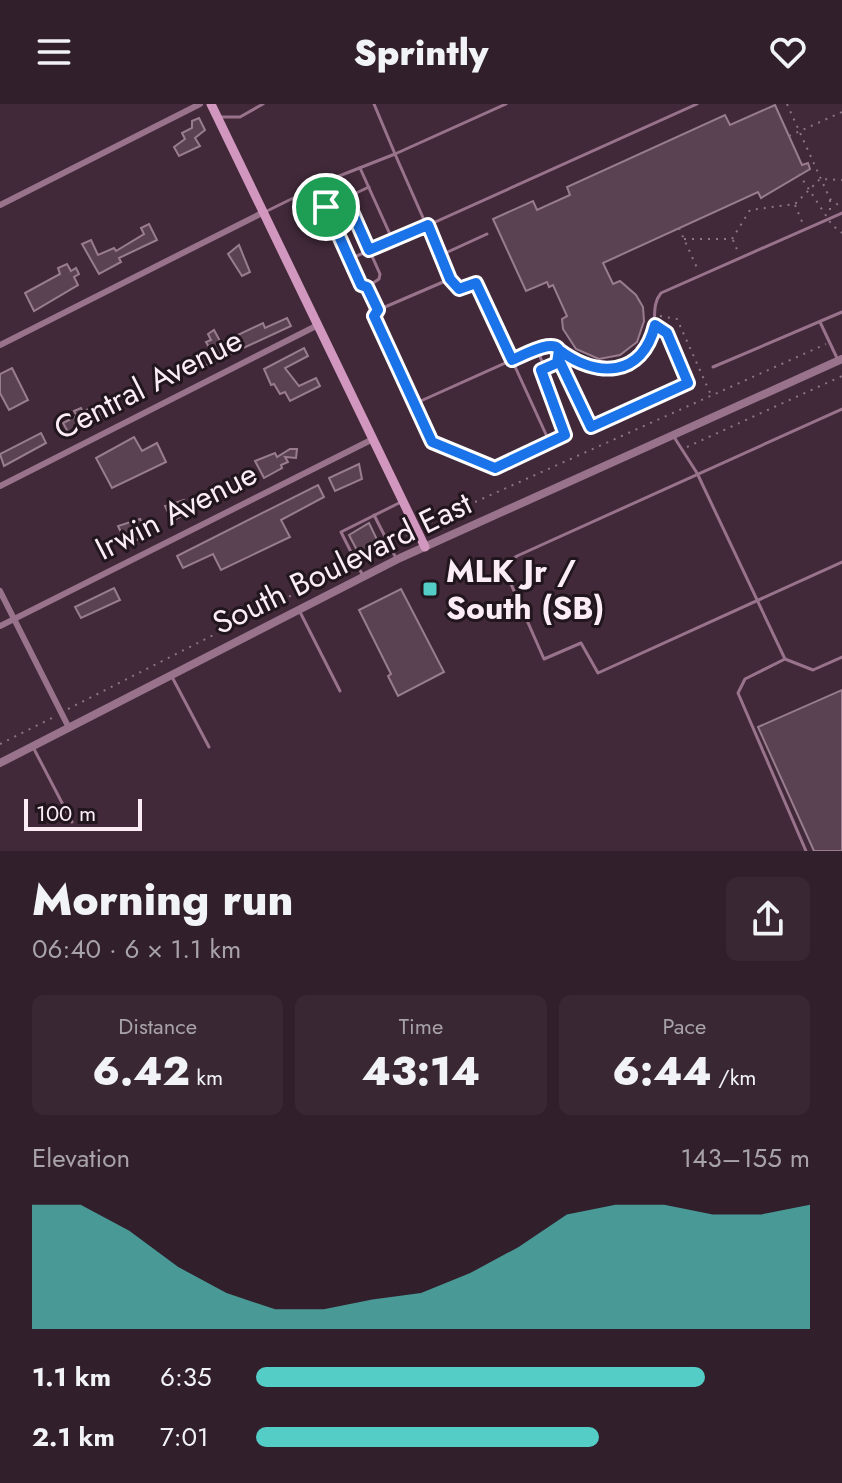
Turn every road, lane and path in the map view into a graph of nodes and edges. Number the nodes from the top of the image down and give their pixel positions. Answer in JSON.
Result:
{"nodes":[{"id":1,"x":200,"y":104,"type":"edge"},
{"id":2,"x":211,"y":104,"type":"edge"},
{"id":3,"x":263,"y":104,"type":"edge"},
{"id":4,"x":374,"y":104,"type":"edge"},
{"id":5,"x":506,"y":104,"type":"edge"},
{"id":6,"x":697,"y":104,"type":"edge"},
{"id":7,"x":787,"y":104,"type":"edge"},
{"id":8,"x":842,"y":112,"type":"edge"},
{"id":9,"x":218,"y":117,"type":"junction"},
{"id":10,"x":799,"y":132,"type":"junction"},
{"id":11,"x":789,"y":136,"type":"dead end"},
{"id":12,"x":395,"y":154,"type":"junction"},
{"id":13,"x":360,"y":168,"type":"junction"},
{"id":14,"x":799,"y":174,"type":"dead end"},
{"id":15,"x":820,"y":179,"type":"junction"},
{"id":16,"x":842,"y":180,"type":"edge"},
{"id":17,"x":369,"y":187,"type":"junction"},
{"id":18,"x":346,"y":198,"type":"junction"},
{"id":19,"x":830,"y":199,"type":"junction"},
{"id":20,"x":795,"y":204,"type":"junction"},
{"id":21,"x":0,"y":205,"type":"edge"},
{"id":22,"x":841,"y":207,"type":"edge"},
{"id":23,"x":830,"y":211,"type":"dead end"},
{"id":24,"x":264,"y":212,"type":"junction"},
{"id":25,"x":842,"y":213,"type":"edge"},
{"id":26,"x":803,"y":224,"type":"dead end"},
{"id":27,"x":428,"y":225,"type":"junction"},
{"id":28,"x":679,"y":228,"type":"dead end"},
{"id":29,"x":842,"y":233,"type":"edge"},
{"id":30,"x":487,"y":234,"type":"dead end"},
{"id":31,"x":684,"y":239,"type":"junction"},
{"id":32,"x":732,"y":239,"type":"junction"},
{"id":33,"x":393,"y":241,"type":"junction"},
{"id":34,"x":369,"y":250,"type":"junction"},
{"id":35,"x":739,"y":253,"type":"dead end"},
{"id":36,"x":441,"y":255,"type":"junction"},
{"id":37,"x":349,"y":259,"type":"junction"},
{"id":38,"x":699,"y":271,"type":"dead end"},
{"id":39,"x":450,"y":279,"type":"junction"},
{"id":40,"x":367,"y":287,"type":"junction"},
{"id":41,"x":378,"y":310,"type":"junction"},
{"id":42,"x":842,"y":312,"type":"edge"},
{"id":43,"x":659,"y":316,"type":"dead end"},
{"id":44,"x":820,"y":322,"type":"junction"},
{"id":45,"x":318,"y":325,"type":"junction"},
{"id":46,"x":655,"y":325,"type":"junction"},
{"id":47,"x":830,"y":343,"type":"junction"},
{"id":48,"x":0,"y":345,"type":"edge"},
{"id":49,"x":545,"y":346,"type":"junction"},
{"id":50,"x":559,"y":350,"type":"junction"},
{"id":51,"x":512,"y":360,"type":"junction"},
{"id":52,"x":559,"y":360,"type":"junction"},
{"id":53,"x":840,"y":360,"type":"edge"},
{"id":54,"x":547,"y":365,"type":"junction"},
{"id":55,"x":713,"y":367,"type":"dead end"},
{"id":56,"x":842,"y":376,"type":"edge"},
{"id":57,"x":711,"y":395,"type":"junction"},
{"id":58,"x":414,"y":404,"type":"junction"},
{"id":59,"x":842,"y":409,"type":"edge"},
{"id":60,"x":673,"y":435,"type":"junction"},
{"id":61,"x":373,"y":439,"type":"junction"},
{"id":62,"x":548,"y":443,"type":"junction"},
{"id":63,"x":686,"y":448,"type":"dead end"},
{"id":64,"x":697,"y":473,"type":"junction"},
{"id":65,"x":0,"y":486,"type":"edge"},
{"id":66,"x":403,"y":501,"type":"junction"},
{"id":67,"x":374,"y":515,"type":"junction"},
{"id":68,"x":428,"y":523,"type":"dead end"},
{"id":69,"x":405,"y":537,"type":"dead end"},
{"id":70,"x":390,"y":545,"type":"junction"},
{"id":71,"x":425,"y":547,"type":"junction"},
{"id":72,"x":398,"y":560,"type":"junction"},
{"id":73,"x":842,"y":562,"type":"edge"},
{"id":74,"x":356,"y":563,"type":"junction"},
{"id":75,"x":363,"y":577,"type":"junction"},
{"id":76,"x":0,"y":591,"type":"edge"},
{"id":77,"x":757,"y":602,"type":"junction"},
{"id":78,"x":299,"y":610,"type":"junction"},
{"id":79,"x":14,"y":619,"type":"junction"},
{"id":80,"x":0,"y":626,"type":"edge"},
{"id":81,"x":842,"y":657,"type":"edge"},
{"id":82,"x":785,"y":659,"type":"junction"},
{"id":83,"x":171,"y":675,"type":"junction"},
{"id":84,"x":340,"y":691,"type":"dead end"},
{"id":85,"x":61,"y":713,"type":"junction"},
{"id":86,"x":69,"y":728,"type":"junction"},
{"id":87,"x":0,"y":744,"type":"edge"},
{"id":88,"x":33,"y":746,"type":"junction"},
{"id":89,"x":209,"y":747,"type":"dead end"},
{"id":90,"x":0,"y":763,"type":"edge"},
{"id":91,"x":72,"y":822,"type":"dead end"},
{"id":92,"x":806,"y":851,"type":"edge"}],
"edges":[{"from":1,"to":21,"type":"street"},
{"from":2,"to":9,"type":"main road"},
{"from":3,"to":9,"type":"lane"},
{"from":4,"to":12,"type":"lane"},
{"from":5,"to":12,"type":"lane"},
{"from":6,"to":27,"type":"lane"},
{"from":7,"to":10,"type":"path"},
{"from":8,"to":10,"type":"path"},
{"from":9,"to":24,"type":"main road"},
{"from":10,"to":11,"type":"path"},
{"from":10,"to":15,"type":"path"},
{"from":12,"to":13,"type":"lane"},
{"from":12,"to":27,"type":"lane"},
{"from":13,"to":17,"type":"lane"},
{"from":13,"to":24,"type":"lane"},
{"from":14,"to":29,"type":"path","bridge":true},
{"from":15,"to":16,"type":"path"},
{"from":15,"to":19,"type":"path"},
{"from":15,"to":20,"type":"path"},
{"from":17,"to":18,"type":"lane"},
{"from":17,"to":33,"type":"lane"},
{"from":18,"to":34,"type":"lane"},
{"from":18,"to":37,"type":"lane"},
{"from":19,"to":22,"type":"path"},
{"from":19,"to":23,"type":"path"},
{"from":20,"to":26,"type":"path"},
{"from":20,"to":32,"type":"path"},
{"from":24,"to":45,"type":"main road"},
{"from":24,"to":48,"type":"street"},
{"from":25,"to":46,"type":"lane"},
{"from":27,"to":33,"type":"lane"},
{"from":27,"to":36,"type":"lane"},
{"from":28,"to":31,"type":"path"},
{"from":30,"to":36,"type":"lane"},
{"from":31,"to":32,"type":"path"},
{"from":31,"to":38,"type":"path"},
{"from":32,"to":35,"type":"path"},
{"from":33,"to":34,"type":"lane"},
{"from":34,"to":37,"type":"lane"},
{"from":34,"to":40,"type":"lane"},
{"from":36,"to":39,"type":"lane"},
{"from":37,"to":40,"type":"lane"},
{"from":39,"to":41,"type":"lane"},
{"from":39,"to":51,"type":"lane"},
{"from":40,"to":41,"type":"lane"},
{"from":41,"to":58,"type":"lane"},
{"from":42,"to":44,"type":"lane"},
{"from":43,"to":57,"type":"path"},
{"from":44,"to":47,"type":"lane"},
{"from":44,"to":55,"type":"lane"},
{"from":45,"to":61,"type":"main road"},
{"from":45,"to":65,"type":"street","name":"Central Avenue"},
{"from":46,"to":50,"type":"lane"},
{"from":46,"to":52,"type":"lane"},
{"from":47,"to":53,"type":"lane"},
{"from":47,"to":57,"type":"path"},
{"from":49,"to":50,"type":"lane"},
{"from":49,"to":51,"type":"lane"},
{"from":49,"to":54,"type":"lane"},
{"from":50,"to":52,"type":"lane"},
{"from":51,"to":58,"type":"lane"},
{"from":51,"to":62,"type":"lane"},
{"from":52,"to":54,"type":"lane"},
{"from":53,"to":60,"type":"street","name":"South Boulevard East"},
{"from":54,"to":62,"type":"lane"},
{"from":56,"to":63,"type":"path"},
{"from":57,"to":68,"type":"path"},
{"from":58,"to":62,"type":"lane"},
{"from":59,"to":64,"type":"lane"},
{"from":60,"to":64,"type":"lane"},
{"from":60,"to":71,"type":"street","name":"South Boulevard East"},
{"from":61,"to":66,"type":"main road"},
{"from":61,"to":79,"type":"street","name":"Irwin Avenue"},
{"from":64,"to":77,"type":"lane"},
{"from":64,"to":77,"type":"lane"},
{"from":66,"to":67,"type":"lane"},
{"from":66,"to":71,"type":"main road"},
{"from":67,"to":70,"type":"lane"},
{"from":67,"to":74,"type":"lane"},
{"from":69,"to":70,"type":"path"},
{"from":70,"to":72,"type":"lane"},
{"from":70,"to":74,"type":"path"},
{"from":71,"to":72,"type":"street","name":"South Boulevard East"},
{"from":72,"to":75,"type":"street","name":"South Boulevard East"},
{"from":73,"to":77,"type":"lane"},
{"from":74,"to":75,"type":"lane"},
{"from":74,"to":85,"type":"path"},
{"from":75,"to":78,"type":"street","name":"South Boulevard East"},
{"from":76,"to":79,"type":"street"},
{"from":77,"to":82,"type":"lane"},
{"from":78,"to":83,"type":"street","name":"South Boulevard East"},
{"from":78,"to":84,"type":"lane"},
{"from":79,"to":80,"type":"street","name":"Irwin Avenue"},
{"from":79,"to":85,"type":"street"},
{"from":81,"to":82,"type":"lane"},
{"from":82,"to":92,"type":"lane"},
{"from":83,"to":86,"type":"street","name":"South Boulevard East"},
{"from":83,"to":89,"type":"lane"},
{"from":85,"to":86,"type":"street"},
{"from":85,"to":87,"type":"path"},
{"from":86,"to":88,"type":"street","name":"South Boulevard East"},
{"from":88,"to":90,"type":"street","name":"South Boulevard East"},
{"from":88,"to":91,"type":"lane"}]}
